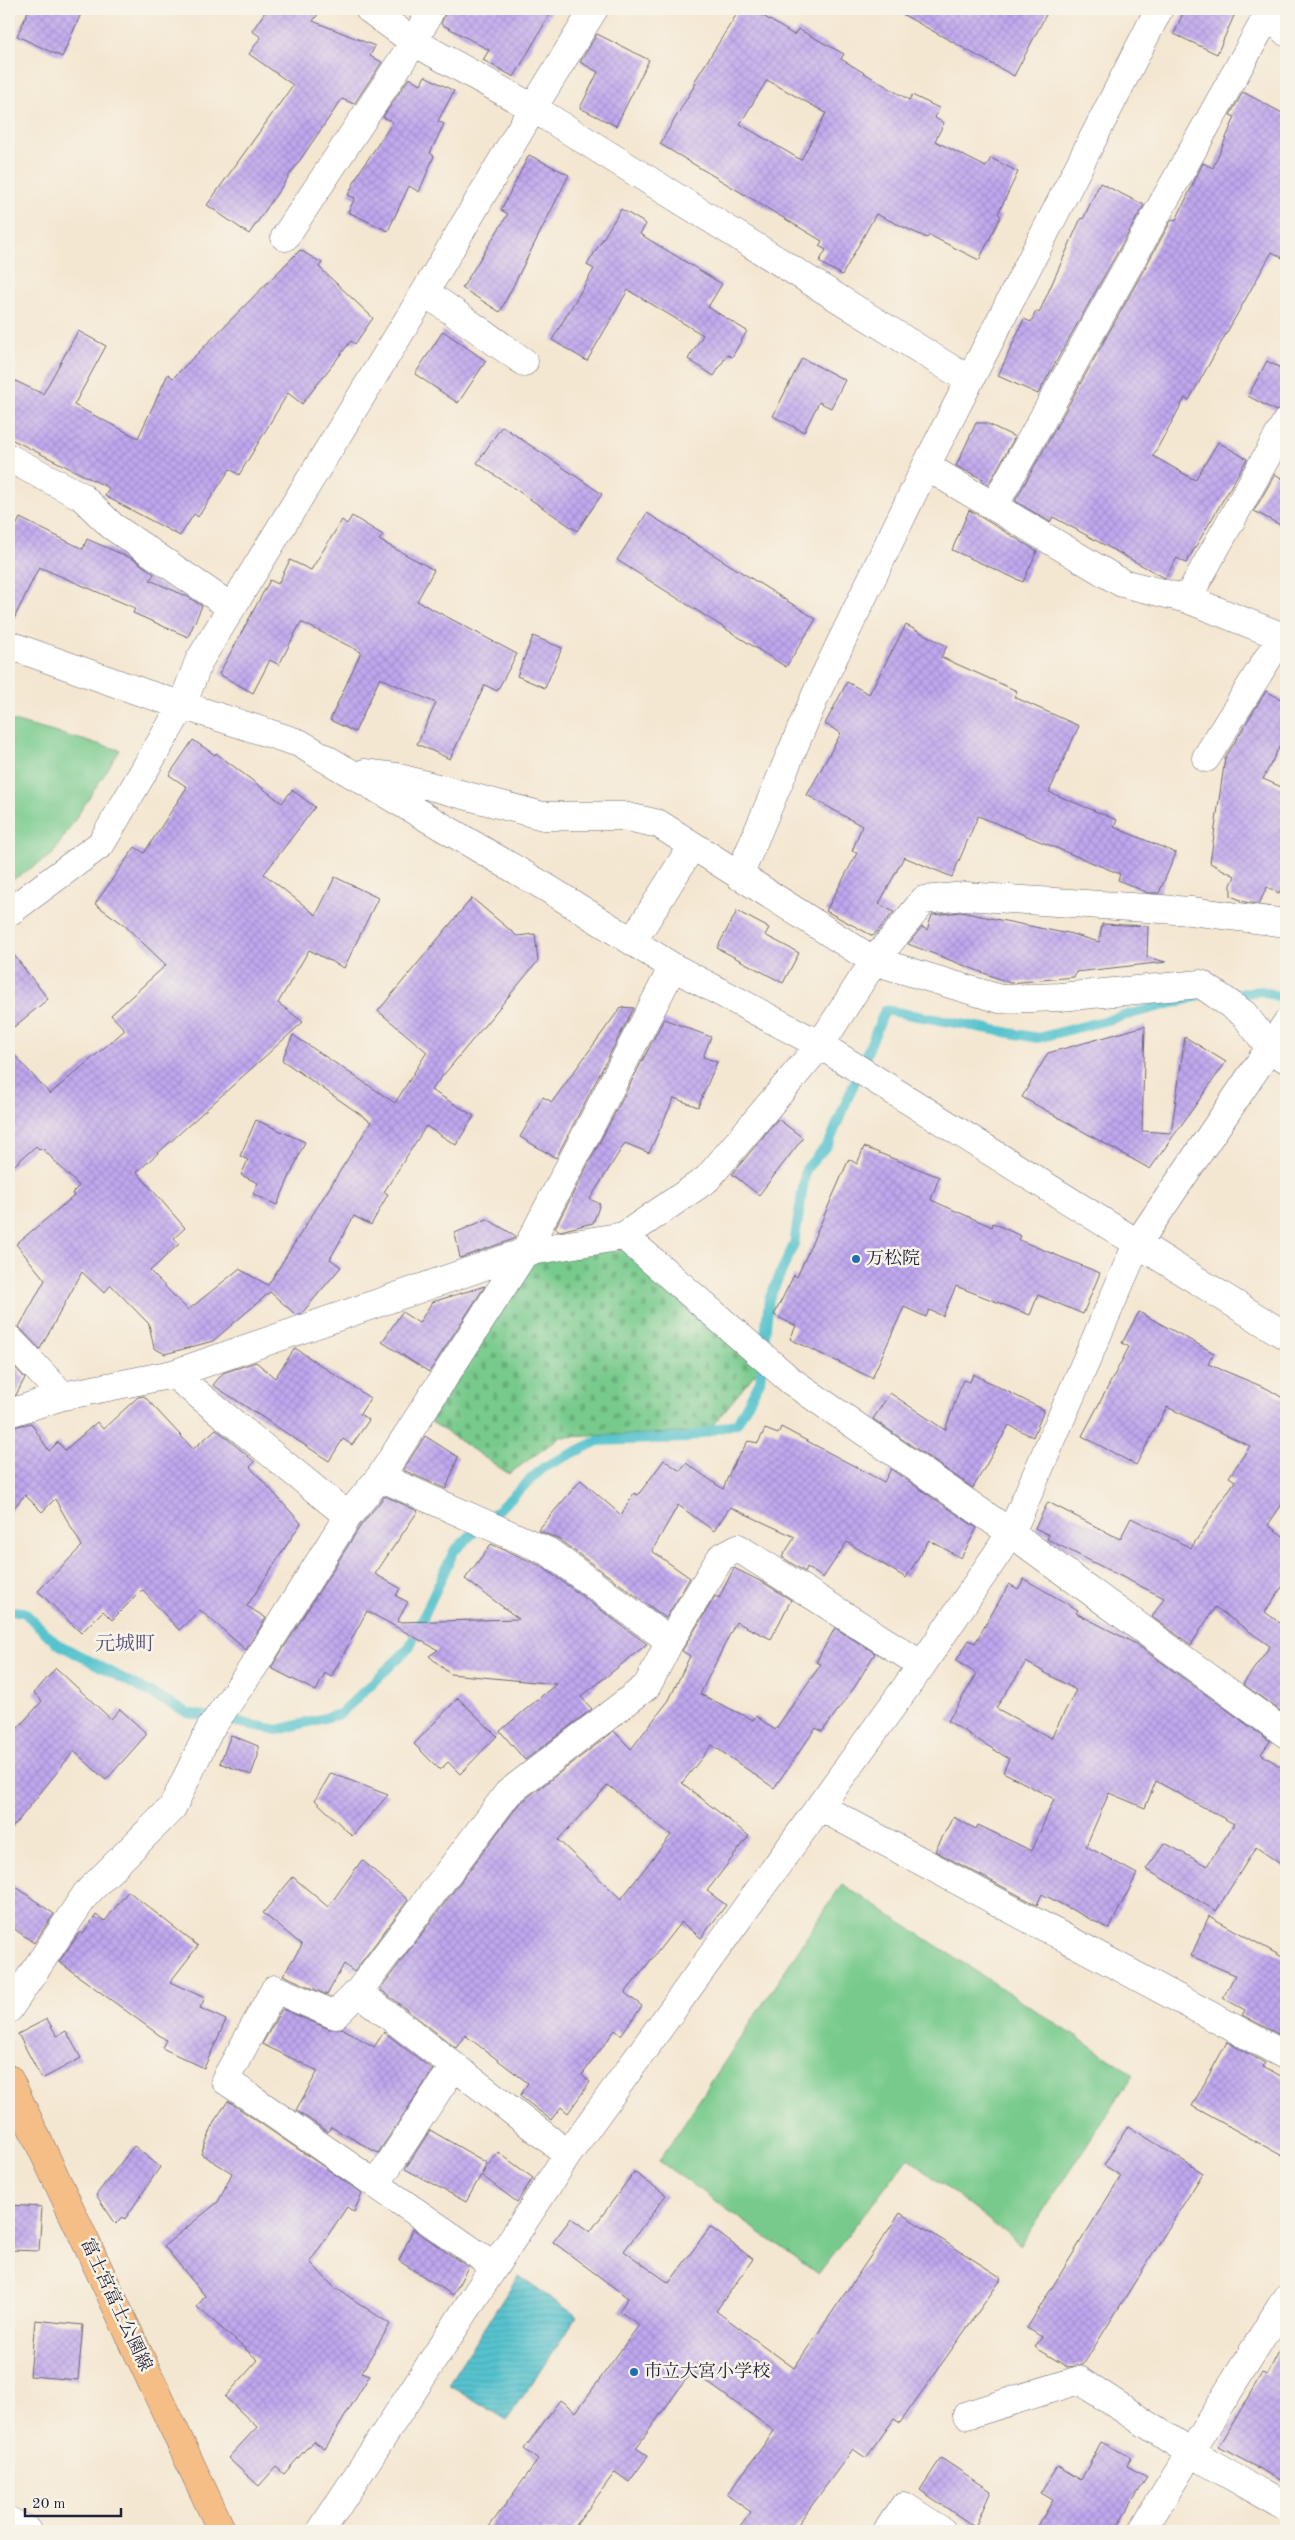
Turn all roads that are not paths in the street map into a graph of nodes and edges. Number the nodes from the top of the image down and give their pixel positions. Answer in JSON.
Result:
{"nodes":[{"id":1,"x":369,"y":9,"type":"edge"},
{"id":2,"x":431,"y":9,"type":"edge"},
{"id":3,"x":594,"y":9,"type":"edge"},
{"id":4,"x":1158,"y":9,"type":"edge"},
{"id":5,"x":1273,"y":18,"type":"edge"},
{"id":6,"x":414,"y":42,"type":"junction"},
{"id":7,"x":533,"y":108,"type":"junction"},
{"id":8,"x":285,"y":237,"type":"dead end"},
{"id":9,"x":425,"y":292,"type":"junction"},
{"id":10,"x":524,"y":362,"type":"dead end"},
{"id":11,"x":969,"y":380,"type":"junction"},
{"id":12,"x":1286,"y":422,"type":"edge"},
{"id":13,"x":9,"y":458,"type":"edge"},
{"id":14,"x":926,"y":466,"type":"junction"},
{"id":15,"x":994,"y":506,"type":"junction"},
{"id":16,"x":1187,"y":599,"type":"junction"},
{"id":17,"x":231,"y":607,"type":"junction"},
{"id":18,"x":1284,"y":638,"type":"edge"},
{"id":19,"x":9,"y":645,"type":"edge"},
{"id":20,"x":182,"y":706,"type":"junction"},
{"id":21,"x":1206,"y":758,"type":"dead end"},
{"id":22,"x":351,"y":771,"type":"junction"},
{"id":23,"x":692,"y":846,"type":"junction"},
{"id":24,"x":739,"y":876,"type":"junction"},
{"id":25,"x":9,"y":912,"type":"edge"},
{"id":26,"x":1286,"y":923,"type":"edge"},
{"id":27,"x":633,"y":940,"type":"junction"},
{"id":28,"x":874,"y":961,"type":"junction"},
{"id":29,"x":673,"y":966,"type":"junction"},
{"id":30,"x":1286,"y":1024,"type":"edge"},
{"id":31,"x":820,"y":1045,"type":"junction"},
{"id":32,"x":1278,"y":1054,"type":"edge"},
{"id":33,"x":624,"y":1236,"type":"junction"},
{"id":34,"x":1137,"y":1244,"type":"junction"},
{"id":35,"x":525,"y":1252,"type":"junction"},
{"id":36,"x":1286,"y":1336,"type":"edge"},
{"id":37,"x":9,"y":1339,"type":"edge"},
{"id":38,"x":173,"y":1374,"type":"junction"},
{"id":39,"x":63,"y":1396,"type":"junction"},
{"id":40,"x":9,"y":1413,"type":"edge"},
{"id":41,"x":380,"y":1477,"type":"junction"},
{"id":42,"x":348,"y":1516,"type":"junction"},
{"id":43,"x":1010,"y":1533,"type":"junction"},
{"id":44,"x":670,"y":1641,"type":"junction"},
{"id":45,"x":922,"y":1665,"type":"junction"},
{"id":46,"x":1286,"y":1734,"type":"edge"},
{"id":47,"x":820,"y":1807,"type":"junction"},
{"id":48,"x":358,"y":1992,"type":"junction"},
{"id":49,"x":9,"y":2009,"type":"edge"},
{"id":50,"x":1286,"y":2056,"type":"edge"},
{"id":51,"x":454,"y":2066,"type":"junction"},
{"id":52,"x":9,"y":2079,"type":"edge"},
{"id":53,"x":568,"y":2154,"type":"junction"},
{"id":54,"x":376,"y":2184,"type":"junction"},
{"id":55,"x":494,"y":2266,"type":"junction"},
{"id":56,"x":1286,"y":2298,"type":"edge"},
{"id":57,"x":967,"y":2415,"type":"dead end"},
{"id":58,"x":1191,"y":2453,"type":"junction"},
{"id":59,"x":1286,"y":2507,"type":"edge"},
{"id":60,"x":9,"y":2521,"type":"edge"},
{"id":61,"x":28,"y":2531,"type":"edge"},
{"id":62,"x":222,"y":2531,"type":"edge"},
{"id":63,"x":321,"y":2531,"type":"edge"},
{"id":64,"x":887,"y":2531,"type":"edge"},
{"id":65,"x":942,"y":2531,"type":"edge"},
{"id":66,"x":1142,"y":2531,"type":"edge"}],
"edges":[{"from":1,"to":6,"type":"street"},
{"from":2,"to":6,"type":"street"},
{"from":3,"to":7,"type":"street"},
{"from":4,"to":11,"type":"street"},
{"from":5,"to":15,"type":"street"},
{"from":6,"to":7,"type":"street"},
{"from":6,"to":8,"type":"street"},
{"from":7,"to":9,"type":"street"},
{"from":7,"to":11,"type":"street"},
{"from":9,"to":10,"type":"street"},
{"from":9,"to":17,"type":"street"},
{"from":11,"to":14,"type":"street"},
{"from":12,"to":16,"type":"street"},
{"from":13,"to":17,"type":"street"},
{"from":14,"to":15,"type":"street"},
{"from":14,"to":24,"type":"street"},
{"from":15,"to":16,"type":"street"},
{"from":16,"to":18,"type":"street"},
{"from":17,"to":20,"type":"street"},
{"from":18,"to":21,"type":"street"},
{"from":19,"to":20,"type":"street"},
{"from":20,"to":22,"type":"street"},
{"from":20,"to":25,"type":"street"},
{"from":22,"to":23,"type":"street"},
{"from":22,"to":27,"type":"street"},
{"from":23,"to":24,"type":"street"},
{"from":23,"to":27,"type":"street"},
{"from":24,"to":28,"type":"street"},
{"from":26,"to":28,"type":"street"},
{"from":27,"to":29,"type":"street"},
{"from":28,"to":31,"type":"street"},
{"from":28,"to":32,"type":"street"},
{"from":29,"to":31,"type":"street"},
{"from":29,"to":35,"type":"street"},
{"from":30,"to":32,"type":"street"},
{"from":31,"to":33,"type":"street"},
{"from":31,"to":34,"type":"street"},
{"from":32,"to":34,"type":"street"},
{"from":33,"to":35,"type":"street"},
{"from":33,"to":43,"type":"street"},
{"from":34,"to":36,"type":"street"},
{"from":34,"to":43,"type":"street"},
{"from":35,"to":38,"type":"street"},
{"from":35,"to":41,"type":"street"},
{"from":37,"to":39,"type":"street"},
{"from":38,"to":39,"type":"street"},
{"from":38,"to":42,"type":"street"},
{"from":39,"to":40,"type":"street"},
{"from":41,"to":42,"type":"street"},
{"from":41,"to":44,"type":"street"},
{"from":42,"to":49,"type":"street"},
{"from":43,"to":45,"type":"street"},
{"from":43,"to":46,"type":"street"},
{"from":44,"to":45,"type":"street"},
{"from":44,"to":48,"type":"street"},
{"from":45,"to":47,"type":"street"},
{"from":47,"to":50,"type":"street"},
{"from":47,"to":53,"type":"street"},
{"from":48,"to":51,"type":"street"},
{"from":48,"to":54,"type":"street"},
{"from":51,"to":53,"type":"street"},
{"from":51,"to":54,"type":"street"},
{"from":52,"to":62,"type":"main road","name":"富士宮富士公園線"},
{"from":53,"to":55,"type":"street"},
{"from":54,"to":55,"type":"street"},
{"from":55,"to":63,"type":"street"},
{"from":56,"to":58,"type":"street"},
{"from":57,"to":58,"type":"street"},
{"from":58,"to":59,"type":"street"},
{"from":58,"to":66,"type":"street"},
{"from":60,"to":61,"type":"street"},
{"from":64,"to":65,"type":"street"}]}
